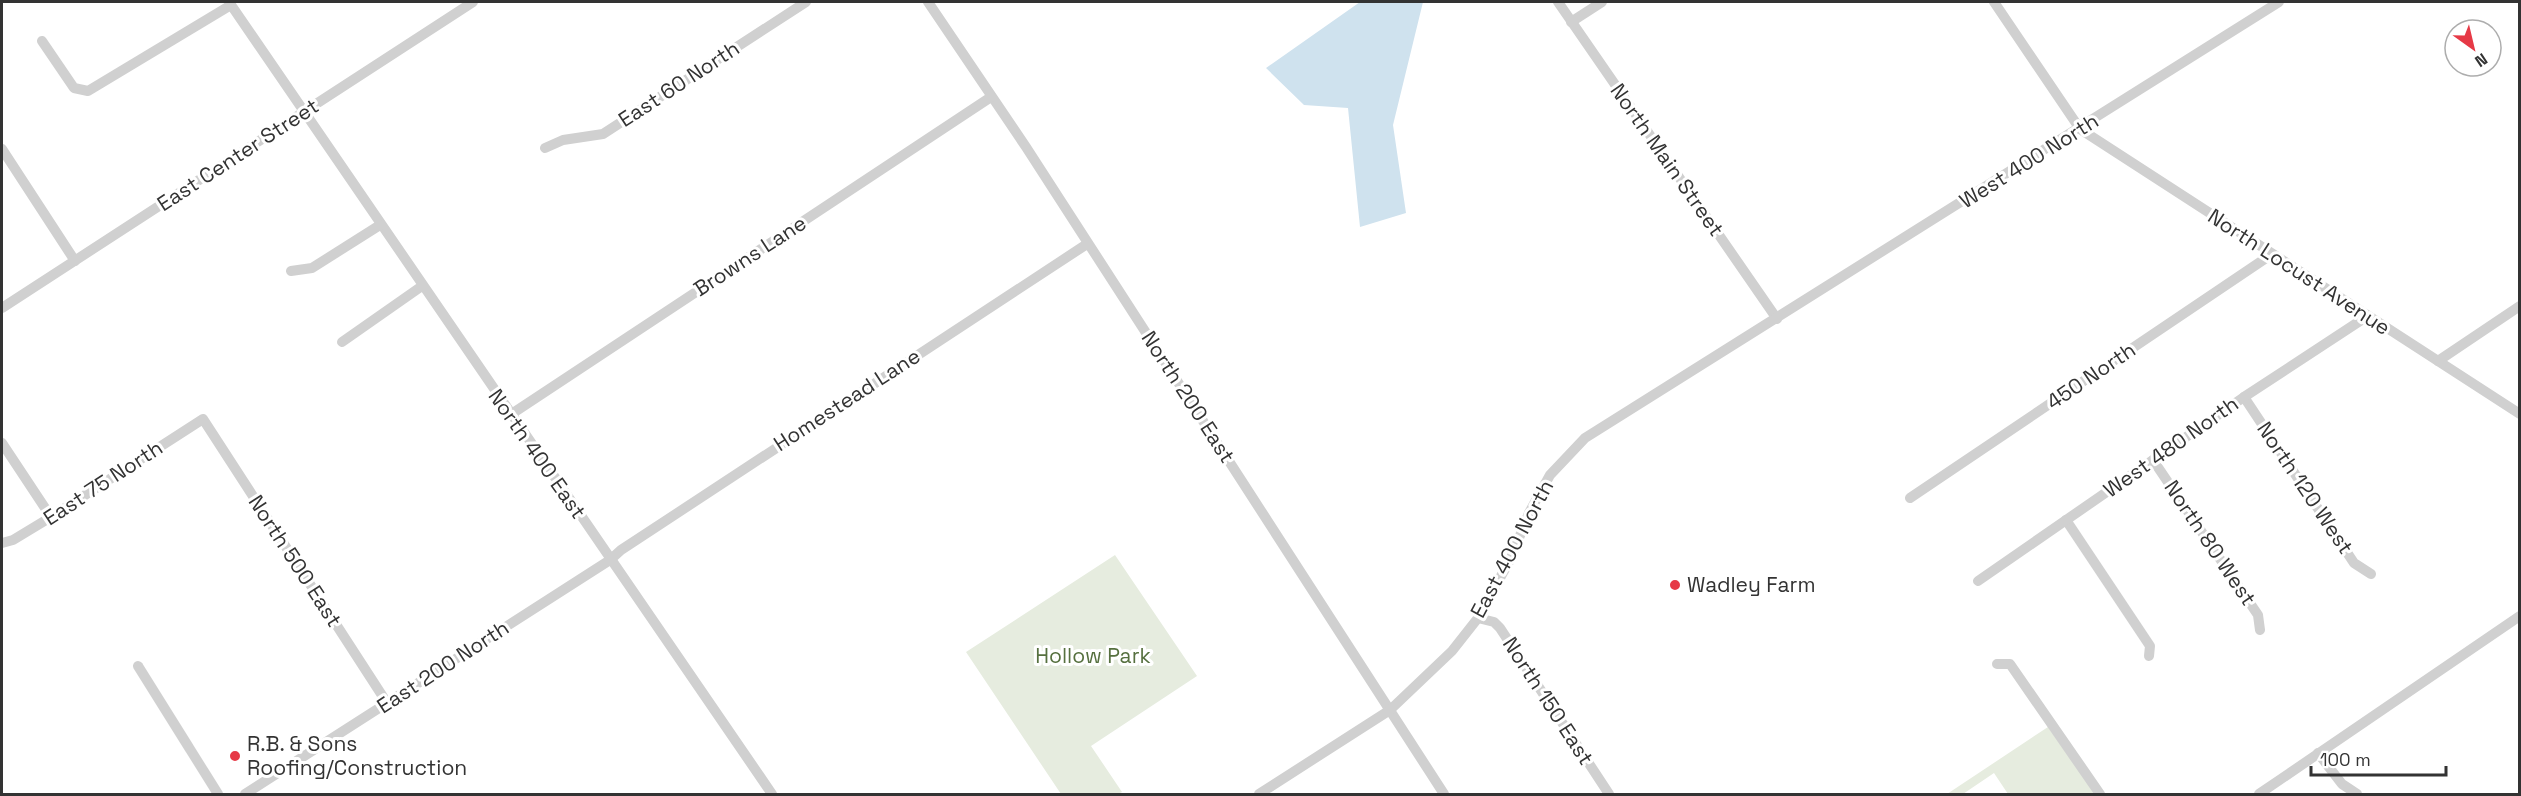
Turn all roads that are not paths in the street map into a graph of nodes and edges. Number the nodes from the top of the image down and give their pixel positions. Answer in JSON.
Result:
{"nodes":[{"id":1,"x":473,"y":2,"type":"edge"},
{"id":2,"x":806,"y":2,"type":"edge"},
{"id":3,"x":928,"y":2,"type":"edge"},
{"id":4,"x":1558,"y":2,"type":"edge"},
{"id":5,"x":1602,"y":2,"type":"edge"},
{"id":6,"x":1994,"y":2,"type":"edge"},
{"id":7,"x":2279,"y":2,"type":"edge"},
{"id":8,"x":230,"y":3,"type":"edge"},
{"id":9,"x":1571,"y":22,"type":"junction"},
{"id":10,"x":42,"y":41,"type":"dead end"},
{"id":11,"x":991,"y":97,"type":"junction"},
{"id":12,"x":304,"y":111,"type":"junction"},
{"id":13,"x":2080,"y":129,"type":"junction"},
{"id":14,"x":545,"y":148,"type":"dead end"},
{"id":15,"x":2,"y":149,"type":"edge"},
{"id":16,"x":380,"y":225,"type":"junction"},
{"id":17,"x":1088,"y":244,"type":"junction"},
{"id":18,"x":2272,"y":254,"type":"junction"},
{"id":19,"x":75,"y":261,"type":"junction"},
{"id":20,"x":291,"y":271,"type":"dead end"},
{"id":21,"x":422,"y":286,"type":"junction"},
{"id":22,"x":2520,"y":306,"type":"edge"},
{"id":23,"x":2,"y":308,"type":"edge"},
{"id":24,"x":2366,"y":317,"type":"junction"},
{"id":25,"x":1777,"y":319,"type":"junction"},
{"id":26,"x":342,"y":342,"type":"dead end"},
{"id":27,"x":2438,"y":362,"type":"junction"},
{"id":28,"x":2244,"y":397,"type":"junction"},
{"id":29,"x":2520,"y":414,"type":"edge"},
{"id":30,"x":510,"y":415,"type":"junction"},
{"id":31,"x":203,"y":419,"type":"joint"},
{"id":32,"x":2,"y":443,"type":"edge"},
{"id":33,"x":2153,"y":460,"type":"junction"},
{"id":34,"x":1910,"y":498,"type":"dead end"},
{"id":35,"x":51,"y":517,"type":"junction"},
{"id":36,"x":2066,"y":520,"type":"junction"},
{"id":37,"x":2,"y":543,"type":"edge"},
{"id":38,"x":610,"y":560,"type":"junction"},
{"id":39,"x":2371,"y":574,"type":"dead end"},
{"id":40,"x":1978,"y":581,"type":"dead end"},
{"id":41,"x":2520,"y":616,"type":"edge"},
{"id":42,"x":1478,"y":618,"type":"junction"},
{"id":43,"x":2260,"y":630,"type":"dead end"},
{"id":44,"x":2149,"y":656,"type":"dead end"},
{"id":45,"x":1997,"y":664,"type":"dead end"},
{"id":46,"x":138,"y":666,"type":"dead end"},
{"id":47,"x":387,"y":702,"type":"junction"},
{"id":48,"x":1390,"y":710,"type":"junction"},
{"id":49,"x":2318,"y":753,"type":"junction"},
{"id":50,"x":218,"y":795,"type":"edge"},
{"id":51,"x":245,"y":795,"type":"edge"},
{"id":52,"x":772,"y":795,"type":"edge"},
{"id":53,"x":1259,"y":795,"type":"edge"},
{"id":54,"x":1444,"y":795,"type":"edge"},
{"id":55,"x":1610,"y":795,"type":"edge"},
{"id":56,"x":2100,"y":795,"type":"edge"},
{"id":57,"x":2259,"y":795,"type":"edge"},
{"id":58,"x":2357,"y":795,"type":"edge"}],
"edges":[{"from":1,"to":12,"type":"street","name":"East Center Street"},
{"from":2,"to":14,"type":"street","name":"East 60 North"},
{"from":3,"to":11,"type":"street","name":"North 200 East"},
{"from":4,"to":9,"type":"street","name":"North Main Street"},
{"from":5,"to":9,"type":"street"},
{"from":6,"to":13,"type":"street"},
{"from":7,"to":13,"type":"street","name":"West 400 North"},
{"from":8,"to":10,"type":"street"},
{"from":8,"to":12,"type":"street","name":"North 400 East"},
{"from":9,"to":25,"type":"street","name":"North Main Street"},
{"from":11,"to":17,"type":"street","name":"North 200 East"},
{"from":11,"to":30,"type":"street","name":"Browns Lane"},
{"from":12,"to":16,"type":"street","name":"North 400 East"},
{"from":12,"to":19,"type":"street","name":"East Center Street"},
{"from":13,"to":18,"type":"street","name":"North Locust Avenue"},
{"from":13,"to":25,"type":"street","name":"West 400 North"},
{"from":15,"to":19,"type":"street"},
{"from":16,"to":20,"type":"street"},
{"from":16,"to":21,"type":"street","name":"North 400 East"},
{"from":17,"to":38,"type":"street","name":"Homestead Lane"},
{"from":17,"to":48,"type":"street","name":"North 200 East"},
{"from":18,"to":24,"type":"street","name":"North Locust Avenue"},
{"from":18,"to":34,"type":"street","name":"450 North"},
{"from":19,"to":23,"type":"street","name":"East Center Street"},
{"from":21,"to":26,"type":"street"},
{"from":21,"to":30,"type":"street","name":"North 400 East"},
{"from":22,"to":27,"type":"street"},
{"from":24,"to":27,"type":"street","name":"North Locust Avenue"},
{"from":24,"to":28,"type":"street","name":"West 480 North"},
{"from":25,"to":42,"type":"street","name":"East 400 North"},
{"from":27,"to":29,"type":"street","name":"North Locust Avenue"},
{"from":28,"to":33,"type":"street","name":"West 480 North"},
{"from":28,"to":39,"type":"street","name":"North 120 West"},
{"from":30,"to":38,"type":"street","name":"North 400 East"},
{"from":31,"to":35,"type":"street","name":"East 75 North"},
{"from":31,"to":47,"type":"street","name":"North 500 East"},
{"from":32,"to":35,"type":"street"},
{"from":33,"to":36,"type":"street","name":"West 480 North"},
{"from":33,"to":43,"type":"street","name":"North 80 West"},
{"from":35,"to":37,"type":"street","name":"East 75 North"},
{"from":36,"to":40,"type":"street","name":"West 480 North"},
{"from":36,"to":44,"type":"street"},
{"from":38,"to":47,"type":"street","name":"East 200 North"},
{"from":38,"to":52,"type":"street","name":"North 400 East"},
{"from":41,"to":49,"type":"street"},
{"from":42,"to":48,"type":"street","name":"East 400 North"},
{"from":42,"to":55,"type":"street","name":"North 150 East"},
{"from":45,"to":56,"type":"street"},
{"from":46,"to":50,"type":"street"},
{"from":47,"to":51,"type":"street","name":"East 200 North"},
{"from":48,"to":53,"type":"street","name":"East 400 North"},
{"from":48,"to":54,"type":"street","name":"North 200 East"},
{"from":49,"to":57,"type":"street"},
{"from":49,"to":58,"type":"street"}]}
